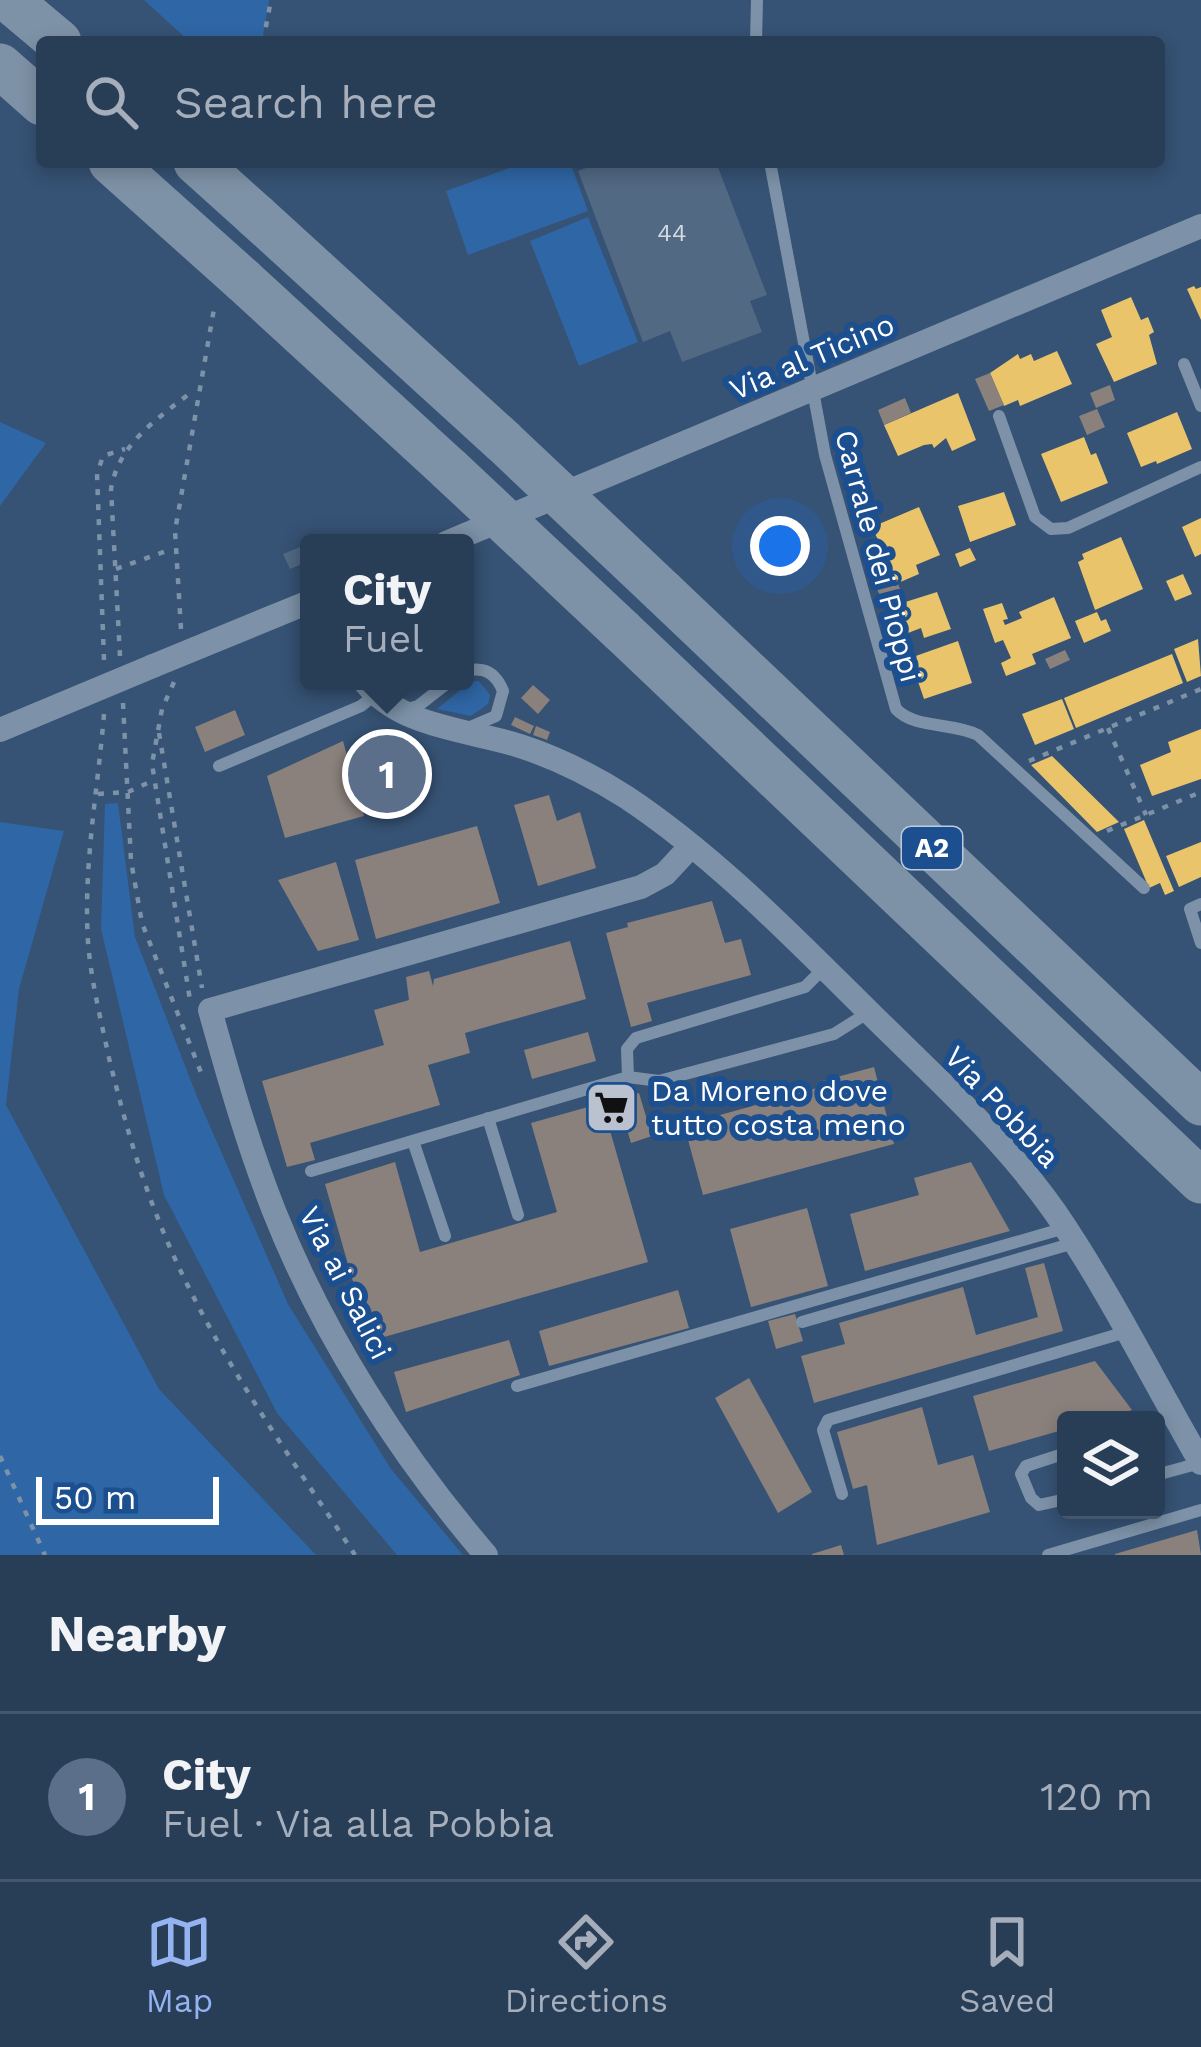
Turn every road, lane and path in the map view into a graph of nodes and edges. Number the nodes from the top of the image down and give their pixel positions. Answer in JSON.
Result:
{"nodes":[{"id":1,"x":9,"y":0,"type":"edge"},
{"id":2,"x":271,"y":0,"type":"edge"},
{"id":3,"x":757,"y":0,"type":"edge"},
{"id":4,"x":51,"y":36,"type":"edge"},
{"id":5,"x":264,"y":36,"type":"edge"},
{"id":6,"x":756,"y":36,"type":"edge"},
{"id":7,"x":0,"y":67,"type":"edge"},
{"id":8,"x":36,"y":98,"type":"edge"},
{"id":9,"x":117,"y":168,"type":"edge"},
{"id":10,"x":203,"y":168,"type":"edge"},
{"id":11,"x":771,"y":168,"type":"edge"},
{"id":12,"x":1201,"y":226,"type":"edge"},
{"id":13,"x":230,"y":288,"type":"junction"},
{"id":14,"x":1184,"y":364,"type":"dead end"},
{"id":15,"x":197,"y":388,"type":"junction"},
{"id":16,"x":810,"y":389,"type":"junction"},
{"id":17,"x":1201,"y":406,"type":"edge"},
{"id":18,"x":999,"y":416,"type":"dead end"},
{"id":19,"x":1201,"y":467,"type":"edge"},
{"id":20,"x":467,"y":534,"type":"edge"},
{"id":21,"x":175,"y":548,"type":"junction"},
{"id":22,"x":116,"y":569,"type":"junction"},
{"id":23,"x":300,"y":606,"type":"edge"},
{"id":24,"x":178,"y":656,"type":"junction"},
{"id":25,"x":121,"y":658,"type":"dead end"},
{"id":26,"x":474,"y":669,"type":"edge"},
{"id":27,"x":1201,"y":689,"type":"edge"},
{"id":28,"x":438,"y":690,"type":"edge"},
{"id":29,"x":377,"y":694,"type":"edge"},
{"id":30,"x":123,"y":703,"type":"dead end"},
{"id":31,"x":1108,"y":728,"type":"junction"},
{"id":32,"x":0,"y":730,"type":"edge"},
{"id":33,"x":461,"y":730,"type":"junction"},
{"id":34,"x":219,"y":766,"type":"dead end"},
{"id":35,"x":1015,"y":767,"type":"junction"},
{"id":36,"x":154,"y":780,"type":"dead end"},
{"id":37,"x":128,"y":792,"type":"junction"},
{"id":38,"x":1201,"y":792,"type":"edge"},
{"id":39,"x":98,"y":794,"type":"dead end"},
{"id":40,"x":1146,"y":814,"type":"junction"},
{"id":41,"x":1090,"y":838,"type":"junction"},
{"id":42,"x":691,"y":846,"type":"junction"},
{"id":43,"x":1144,"y":888,"type":"dead end"},
{"id":44,"x":1201,"y":904,"type":"edge"},
{"id":45,"x":1201,"y":943,"type":"edge"},
{"id":46,"x":88,"y":945,"type":"dead end"},
{"id":47,"x":824,"y":968,"type":"junction"},
{"id":48,"x":210,"y":1010,"type":"junction"},
{"id":49,"x":868,"y":1012,"type":"junction"},
{"id":50,"x":628,"y":1077,"type":"junction"},
{"id":51,"x":1091,"y":1078,"type":"junction"},
{"id":52,"x":210,"y":1091,"type":"dead end"},
{"id":53,"x":1201,"y":1103,"type":"edge"},
{"id":54,"x":488,"y":1118,"type":"junction"},
{"id":55,"x":413,"y":1141,"type":"junction"},
{"id":56,"x":311,"y":1171,"type":"dead end"},
{"id":57,"x":1201,"y":1181,"type":"edge"},
{"id":58,"x":1201,"y":1197,"type":"edge"},
{"id":59,"x":518,"y":1215,"type":"dead end"},
{"id":60,"x":1070,"y":1235,"type":"junction"},
{"id":61,"x":445,"y":1236,"type":"dead end"},
{"id":62,"x":802,"y":1322,"type":"dead end"},
{"id":63,"x":1126,"y":1333,"type":"junction"},
{"id":64,"x":517,"y":1386,"type":"dead end"},
{"id":65,"x":1166,"y":1423,"type":"edge"},
{"id":66,"x":0,"y":1456,"type":"edge"},
{"id":67,"x":1057,"y":1456,"type":"edge"},
{"id":68,"x":1201,"y":1463,"type":"edge"},
{"id":69,"x":1165,"y":1473,"type":"edge"},
{"id":70,"x":842,"y":1494,"type":"dead end"},
{"id":71,"x":1057,"y":1501,"type":"edge"},
{"id":72,"x":1201,"y":1510,"type":"edge"},
{"id":73,"x":45,"y":1555,"type":"edge"},
{"id":74,"x":355,"y":1555,"type":"edge"},
{"id":75,"x":486,"y":1555,"type":"edge"},
{"id":76,"x":1048,"y":1555,"type":"edge"}],
"edges":[{"from":1,"to":4,"type":"highway"},
{"from":2,"to":5,"type":"path"},
{"from":3,"to":6,"type":"lane"},
{"from":7,"to":8,"type":"highway"},
{"from":9,"to":13,"type":"highway","number":"A2","bridge":true},
{"from":10,"to":53,"type":"highway","number":"A2","bridge":true},
{"from":11,"to":16,"type":"lane"},
{"from":12,"to":16,"type":"street","name":"Via al Ticino"},
{"from":13,"to":15,"type":"path"},
{"from":13,"to":51,"type":"highway","number":"A2","bridge":true},
{"from":14,"to":17,"type":"lane"},
{"from":15,"to":21,"type":"path"},
{"from":15,"to":22,"type":"path"},
{"from":16,"to":20,"type":"street","name":"Via al Ticino"},
{"from":16,"to":35,"type":"lane","name":"Carrale dei Pioppi"},
{"from":18,"to":19,"type":"lane"},
{"from":21,"to":22,"type":"path"},
{"from":21,"to":24,"type":"path"},
{"from":22,"to":25,"type":"path"},
{"from":23,"to":24,"type":"street"},
{"from":24,"to":32,"type":"street","bridge":true},
{"from":24,"to":48,"type":"path"},
{"from":26,"to":33,"type":"lane"},
{"from":27,"to":31,"type":"path"},
{"from":28,"to":29,"type":"lane"},
{"from":29,"to":33,"type":"street","name":"Via Pobbia"},
{"from":29,"to":34,"type":"lane"},
{"from":30,"to":37,"type":"path"},
{"from":31,"to":35,"type":"path"},
{"from":31,"to":40,"type":"path"},
{"from":33,"to":42,"type":"street","name":"Via Pobbia"},
{"from":35,"to":41,"type":"lane","name":"Carrale dei Pioppi"},
{"from":36,"to":37,"type":"path"},
{"from":37,"to":39,"type":"path"},
{"from":37,"to":52,"type":"path"},
{"from":38,"to":40,"type":"path"},
{"from":40,"to":41,"type":"path"},
{"from":41,"to":43,"type":"lane","name":"Carrale dei Pioppi"},
{"from":42,"to":47,"type":"street","name":"Via Pobbia"},
{"from":42,"to":48,"type":"street"},
{"from":44,"to":45,"type":"lane"},
{"from":46,"to":74,"type":"path"},
{"from":47,"to":49,"type":"street","name":"Via Pobbia"},
{"from":47,"to":50,"type":"lane"},
{"from":48,"to":75,"type":"street","name":"Via ai Salici"},
{"from":49,"to":50,"type":"lane"},
{"from":49,"to":60,"type":"street","name":"Via Pobbia"},
{"from":50,"to":54,"type":"lane"},
{"from":51,"to":57,"type":"highway","number":"A2"},
{"from":51,"to":58,"type":"highway","number":"A2"},
{"from":54,"to":55,"type":"lane"},
{"from":54,"to":59,"type":"lane"},
{"from":55,"to":56,"type":"lane"},
{"from":55,"to":61,"type":"lane"},
{"from":60,"to":62,"type":"lane"},
{"from":60,"to":63,"type":"street","name":"Via Pobbia"},
{"from":60,"to":64,"type":"lane"},
{"from":63,"to":65,"type":"street","name":"Via Pobbia"},
{"from":63,"to":70,"type":"lane"},
{"from":65,"to":68,"type":"street","name":"Via Pobbia"},
{"from":66,"to":73,"type":"path"},
{"from":67,"to":71,"type":"lane"},
{"from":68,"to":69,"type":"lane"},
{"from":72,"to":76,"type":"lane"}]}
